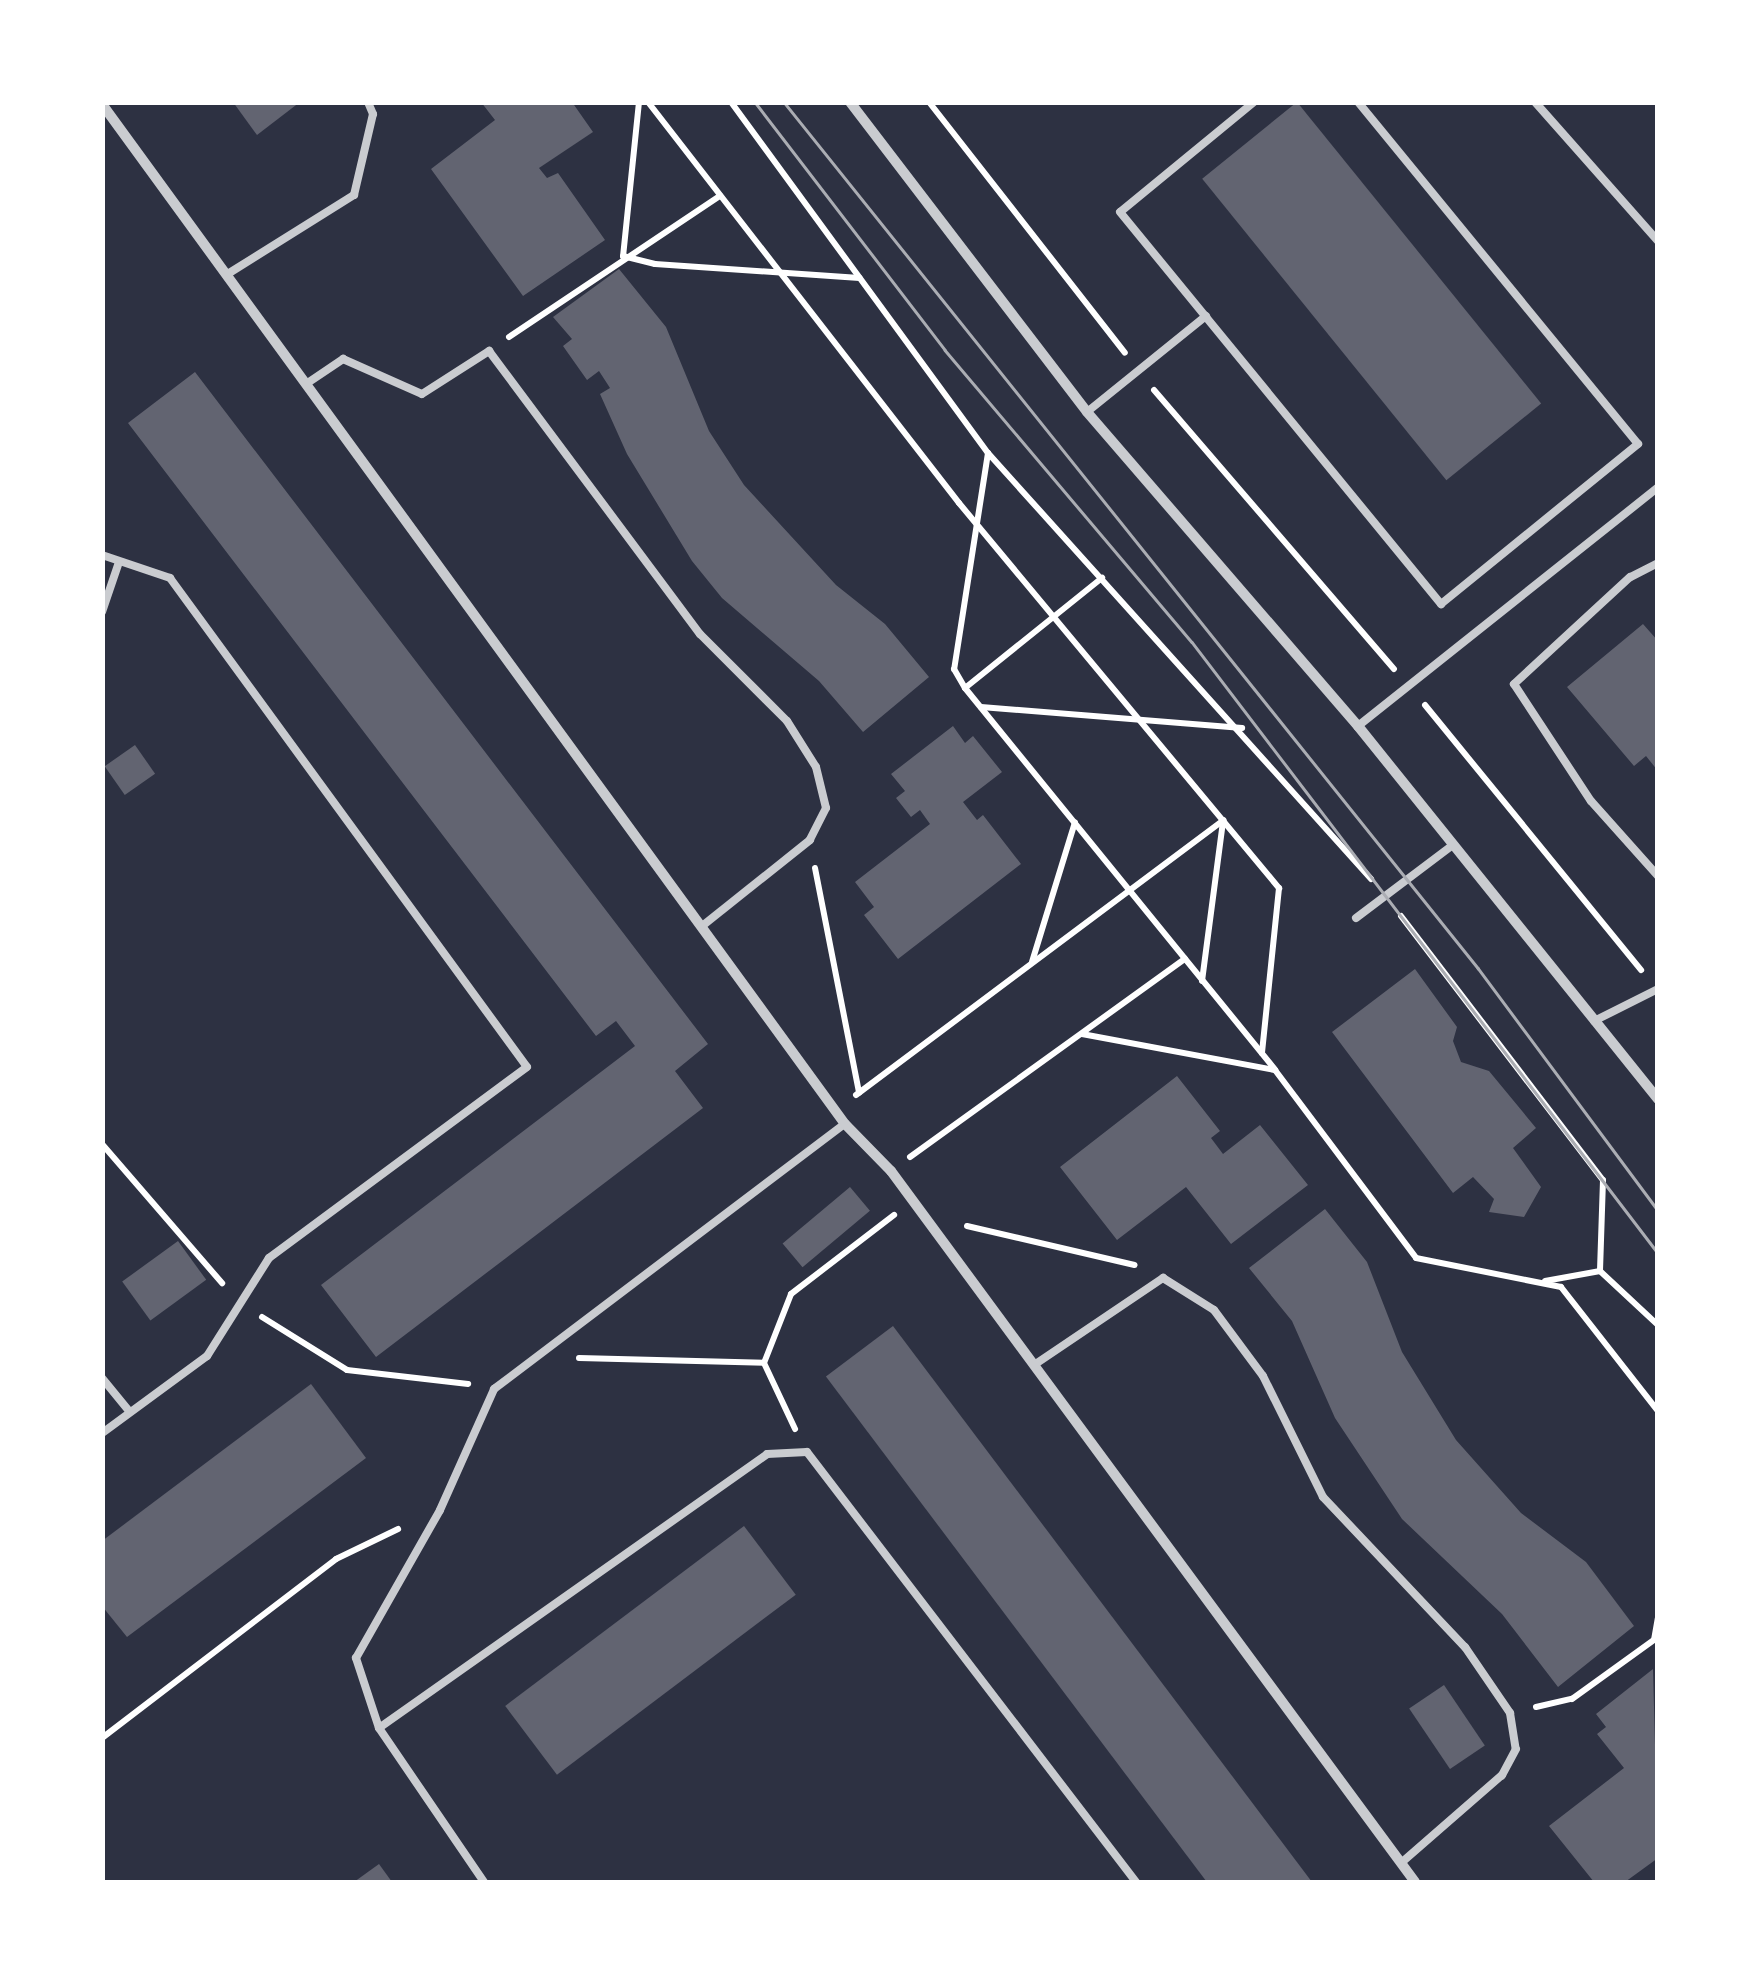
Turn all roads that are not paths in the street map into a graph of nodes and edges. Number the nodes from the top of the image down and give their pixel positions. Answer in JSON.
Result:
{"nodes":[{"id":1,"x":368,"y":102,"type":"edge"},
{"id":2,"x":850,"y":102,"type":"edge"},
{"id":3,"x":1254,"y":102,"type":"edge"},
{"id":4,"x":1358,"y":102,"type":"edge"},
{"id":5,"x":1535,"y":102,"type":"edge"},
{"id":6,"x":104,"y":110,"type":"edge"},
{"id":7,"x":1658,"y":241,"type":"edge"},
{"id":8,"x":226,"y":275,"type":"junction"},
{"id":9,"x":1206,"y":316,"type":"junction"},
{"id":10,"x":306,"y":384,"type":"junction"},
{"id":11,"x":1088,"y":412,"type":"junction"},
{"id":12,"x":1658,"y":487,"type":"edge"},
{"id":13,"x":102,"y":554,"type":"edge"},
{"id":14,"x":119,"y":562,"type":"junction"},
{"id":15,"x":1658,"y":563,"type":"edge"},
{"id":16,"x":102,"y":612,"type":"edge"},
{"id":17,"x":1358,"y":726,"type":"junction"},
{"id":18,"x":1453,"y":844,"type":"junction"},
{"id":19,"x":1658,"y":876,"type":"edge"},
{"id":20,"x":1356,"y":918,"type":"dead end"},
{"id":21,"x":701,"y":928,"type":"junction"},
{"id":22,"x":1657,"y":989,"type":"edge"},
{"id":23,"x":1594,"y":1020,"type":"junction"},
{"id":24,"x":1658,"y":1099,"type":"edge"},
{"id":25,"x":845,"y":1124,"type":"junction"},
{"id":26,"x":1034,"y":1365,"type":"junction"},
{"id":27,"x":102,"y":1378,"type":"edge"},
{"id":28,"x":129,"y":1411,"type":"junction"},
{"id":29,"x":102,"y":1432,"type":"edge"},
{"id":30,"x":379,"y":1728,"type":"junction"},
{"id":31,"x":1401,"y":1862,"type":"junction"},
{"id":32,"x":484,"y":1882,"type":"edge"},
{"id":33,"x":1136,"y":1882,"type":"edge"},
{"id":34,"x":1416,"y":1882,"type":"edge"}],
"edges":[{"from":1,"to":8,"type":"lane"},
{"from":2,"to":11,"type":"street"},
{"from":3,"to":9,"type":"lane"},
{"from":4,"to":9,"type":"lane"},
{"from":5,"to":7,"type":"lane"},
{"from":6,"to":8,"type":"street"},
{"from":8,"to":10,"type":"street"},
{"from":9,"to":11,"type":"lane"},
{"from":10,"to":21,"type":"street"},
{"from":10,"to":21,"type":"lane"},
{"from":11,"to":17,"type":"street"},
{"from":12,"to":17,"type":"lane"},
{"from":13,"to":14,"type":"lane"},
{"from":14,"to":16,"type":"lane"},
{"from":14,"to":28,"type":"lane"},
{"from":15,"to":19,"type":"lane"},
{"from":17,"to":18,"type":"street"},
{"from":18,"to":20,"type":"lane"},
{"from":18,"to":23,"type":"street"},
{"from":21,"to":25,"type":"street"},
{"from":22,"to":23,"type":"lane"},
{"from":23,"to":24,"type":"street"},
{"from":25,"to":26,"type":"street"},
{"from":25,"to":30,"type":"lane"},
{"from":26,"to":31,"type":"street"},
{"from":26,"to":31,"type":"lane"},
{"from":27,"to":28,"type":"lane"},
{"from":28,"to":29,"type":"lane"},
{"from":30,"to":32,"type":"lane"},
{"from":30,"to":33,"type":"lane"},
{"from":31,"to":34,"type":"street"}]}
